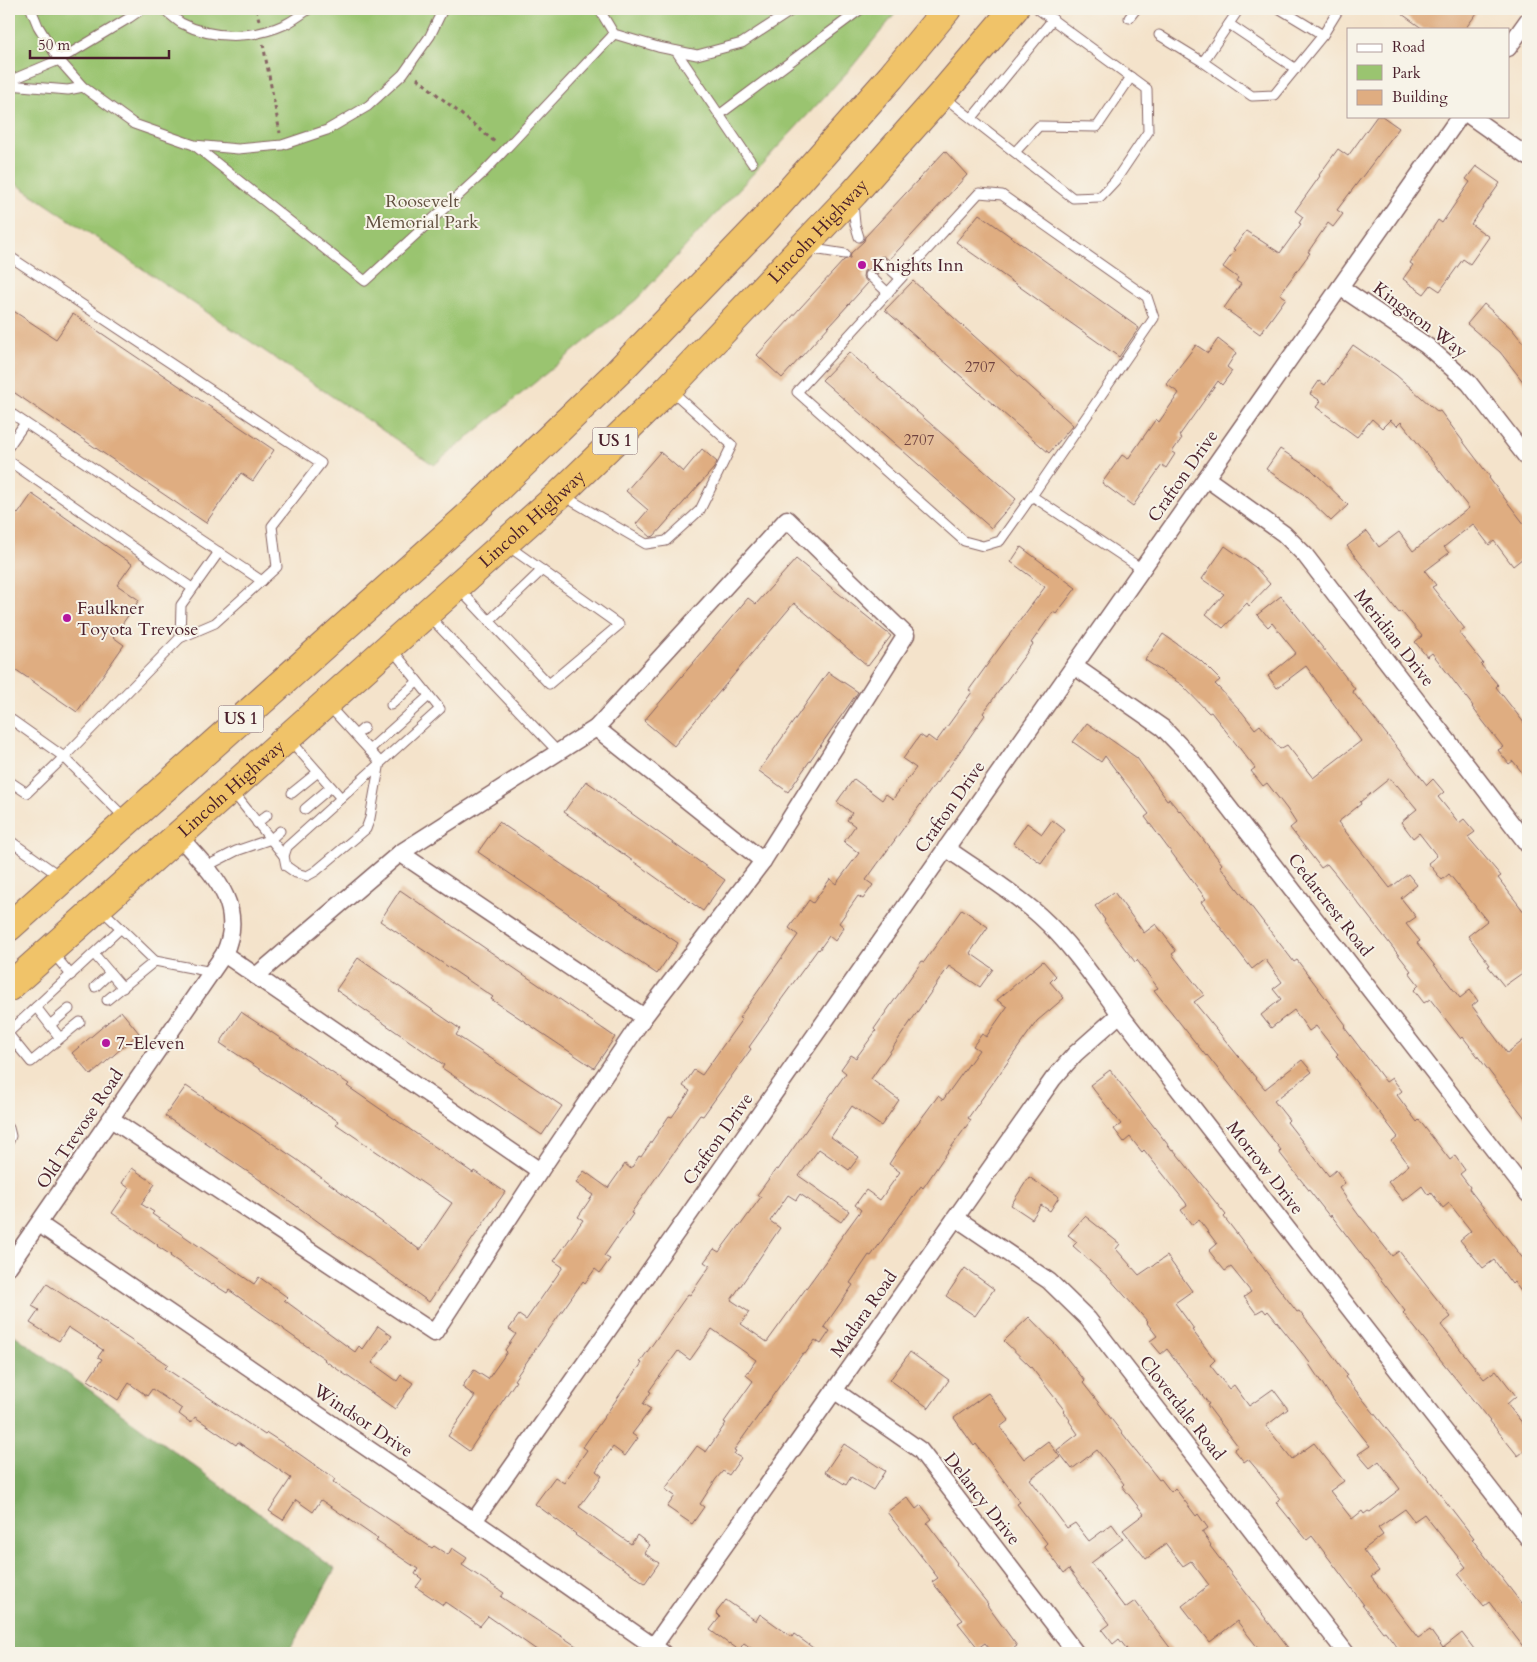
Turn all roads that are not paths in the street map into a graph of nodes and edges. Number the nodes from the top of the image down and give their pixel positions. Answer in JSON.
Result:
{"nodes":[{"id":1,"x":32,"y":9,"type":"edge"},
{"id":2,"x":142,"y":9,"type":"edge"},
{"id":3,"x":163,"y":9,"type":"edge"},
{"id":4,"x":309,"y":9,"type":"edge"},
{"id":5,"x":443,"y":9,"type":"edge"},
{"id":6,"x":599,"y":9,"type":"edge"},
{"id":7,"x":794,"y":9,"type":"edge"},
{"id":8,"x":861,"y":9,"type":"edge"},
{"id":9,"x":947,"y":9,"type":"edge"},
{"id":10,"x":1014,"y":9,"type":"edge"},
{"id":11,"x":1038,"y":9,"type":"edge"},
{"id":12,"x":1136,"y":9,"type":"edge"},
{"id":13,"x":1239,"y":9,"type":"edge"},
{"id":14,"x":1280,"y":9,"type":"edge"},
{"id":15,"x":1339,"y":9,"type":"edge"},
{"id":16,"x":1129,"y":18,"type":"dead end"},
{"id":17,"x":1053,"y":19,"type":"junction"},
{"id":18,"x":1528,"y":20,"type":"edge"},
{"id":19,"x":1229,"y":24,"type":"junction"},
{"id":20,"x":614,"y":34,"type":"junction"},
{"id":21,"x":1159,"y":36,"type":"dead end"},
{"id":22,"x":1323,"y":36,"type":"junction"},
{"id":23,"x":1510,"y":45,"type":"edge"},
{"id":24,"x":676,"y":51,"type":"junction"},
{"id":25,"x":59,"y":60,"type":"junction"},
{"id":26,"x":1203,"y":62,"type":"junction"},
{"id":27,"x":1296,"y":68,"type":"junction"},
{"id":28,"x":1131,"y":78,"type":"junction"},
{"id":29,"x":9,"y":81,"type":"edge"},
{"id":30,"x":9,"y":85,"type":"edge"},
{"id":31,"x":83,"y":87,"type":"junction"},
{"id":32,"x":941,"y":95,"type":"junction"},
{"id":33,"x":720,"y":115,"type":"junction"},
{"id":34,"x":972,"y":118,"type":"junction"},
{"id":35,"x":1459,"y":118,"type":"edge"},
{"id":36,"x":1473,"y":118,"type":"edge"},
{"id":37,"x":194,"y":145,"type":"junction"},
{"id":38,"x":1015,"y":152,"type":"junction"},
{"id":39,"x":1528,"y":157,"type":"edge"},
{"id":40,"x":752,"y":163,"type":"dead end"},
{"id":41,"x":854,"y":193,"type":"junction"},
{"id":42,"x":859,"y":237,"type":"dead end"},
{"id":43,"x":796,"y":253,"type":"junction"},
{"id":44,"x":845,"y":254,"type":"dead end"},
{"id":45,"x":9,"y":256,"type":"edge"},
{"id":46,"x":882,"y":262,"type":"dead end"},
{"id":47,"x":869,"y":275,"type":"dead end"},
{"id":48,"x":900,"y":278,"type":"junction"},
{"id":49,"x":1340,"y":287,"type":"junction"},
{"id":50,"x":888,"y":293,"type":"junction"},
{"id":51,"x":669,"y":388,"type":"junction"},
{"id":52,"x":9,"y":412,"type":"edge"},
{"id":53,"x":25,"y":423,"type":"junction"},
{"id":54,"x":9,"y":446,"type":"edge"},
{"id":55,"x":1528,"y":459,"type":"edge"},
{"id":56,"x":9,"y":461,"type":"edge"},
{"id":57,"x":1206,"y":478,"type":"junction"},
{"id":58,"x":560,"y":494,"type":"junction"},
{"id":59,"x":1032,"y":496,"type":"junction"},
{"id":60,"x":504,"y":543,"type":"junction"},
{"id":61,"x":218,"y":552,"type":"junction"},
{"id":62,"x":1142,"y":569,"type":"junction"},
{"id":63,"x":542,"y":570,"type":"junction"},
{"id":64,"x":262,"y":581,"type":"junction"},
{"id":65,"x":456,"y":586,"type":"junction"},
{"id":66,"x":192,"y":588,"type":"junction"},
{"id":67,"x":426,"y":612,"type":"junction"},
{"id":68,"x":488,"y":621,"type":"junction"},
{"id":69,"x":180,"y":638,"type":"junction"},
{"id":70,"x":389,"y":646,"type":"junction"},
{"id":71,"x":1074,"y":666,"type":"junction"},
{"id":72,"x":417,"y":682,"type":"junction"},
{"id":73,"x":429,"y":696,"type":"junction"},
{"id":74,"x":326,"y":703,"type":"junction"},
{"id":75,"x":391,"y":705,"type":"dead end"},
{"id":76,"x":9,"y":718,"type":"edge"},
{"id":77,"x":364,"y":728,"type":"dead end"},
{"id":78,"x":596,"y":728,"type":"junction"},
{"id":79,"x":356,"y":735,"type":"junction"},
{"id":80,"x":287,"y":737,"type":"junction"},
{"id":81,"x":369,"y":750,"type":"junction"},
{"id":82,"x":558,"y":752,"type":"junction"},
{"id":83,"x":64,"y":757,"type":"junction"},
{"id":84,"x":380,"y":762,"type":"junction"},
{"id":85,"x":318,"y":772,"type":"junction"},
{"id":86,"x":9,"y":781,"type":"edge"},
{"id":87,"x":331,"y":787,"type":"junction"},
{"id":88,"x":230,"y":788,"type":"junction"},
{"id":89,"x":292,"y":793,"type":"dead end"},
{"id":90,"x":341,"y":798,"type":"junction"},
{"id":91,"x":305,"y":809,"type":"dead end"},
{"id":92,"x":267,"y":815,"type":"dead end"},
{"id":93,"x":128,"y":821,"type":"junction"},
{"id":94,"x":257,"y":823,"type":"junction"},
{"id":95,"x":280,"y":831,"type":"dead end"},
{"id":96,"x":178,"y":835,"type":"junction"},
{"id":97,"x":9,"y":840,"type":"edge"},
{"id":98,"x":271,"y":840,"type":"junction"},
{"id":99,"x":1528,"y":845,"type":"edge"},
{"id":100,"x":946,"y":848,"type":"junction"},
{"id":101,"x":285,"y":852,"type":"junction"},
{"id":102,"x":400,"y":853,"type":"junction"},
{"id":103,"x":763,"y":861,"type":"junction"},
{"id":104,"x":205,"y":867,"type":"junction"},
{"id":105,"x":64,"y":878,"type":"junction"},
{"id":106,"x":98,"y":906,"type":"junction"},
{"id":107,"x":9,"y":928,"type":"edge"},
{"id":108,"x":121,"y":928,"type":"junction"},
{"id":109,"x":50,"y":950,"type":"junction"},
{"id":110,"x":94,"y":954,"type":"junction"},
{"id":111,"x":224,"y":954,"type":"junction"},
{"id":112,"x":155,"y":961,"type":"junction"},
{"id":113,"x":212,"y":972,"type":"junction"},
{"id":114,"x":110,"y":973,"type":"junction"},
{"id":115,"x":71,"y":974,"type":"junction"},
{"id":116,"x":256,"y":976,"type":"junction"},
{"id":117,"x":9,"y":987,"type":"edge"},
{"id":118,"x":95,"y":987,"type":"dead end"},
{"id":119,"x":123,"y":988,"type":"junction"},
{"id":120,"x":107,"y":1000,"type":"dead end"},
{"id":121,"x":36,"y":1007,"type":"junction"},
{"id":122,"x":68,"y":1009,"type":"dead end"},
{"id":123,"x":1120,"y":1014,"type":"junction"},
{"id":124,"x":644,"y":1017,"type":"junction"},
{"id":125,"x":80,"y":1022,"type":"dead end"},
{"id":126,"x":50,"y":1025,"type":"junction"},
{"id":127,"x":9,"y":1033,"type":"edge"},
{"id":128,"x":60,"y":1038,"type":"junction"},
{"id":129,"x":111,"y":1119,"type":"junction"},
{"id":130,"x":9,"y":1128,"type":"edge"},
{"id":131,"x":9,"y":1141,"type":"edge"},
{"id":132,"x":540,"y":1171,"type":"junction"},
{"id":133,"x":1528,"y":1194,"type":"edge"},
{"id":134,"x":956,"y":1218,"type":"junction"},
{"id":135,"x":39,"y":1224,"type":"junction"},
{"id":136,"x":9,"y":1266,"type":"edge"},
{"id":137,"x":836,"y":1391,"type":"junction"},
{"id":138,"x":474,"y":1521,"type":"junction"},
{"id":139,"x":1528,"y":1538,"type":"edge"},
{"id":140,"x":658,"y":1650,"type":"edge"},
{"id":141,"x":1076,"y":1653,"type":"edge"},
{"id":142,"x":1346,"y":1653,"type":"edge"}],
"edges":[{"from":1,"to":25,"type":"lane"},
{"from":2,"to":25,"type":"lane"},
{"from":3,"to":4,"type":"lane"},
{"from":5,"to":37,"type":"lane"},
{"from":6,"to":20,"type":"lane"},
{"from":7,"to":24,"type":"lane"},
{"from":8,"to":33,"type":"lane"},
{"from":9,"to":93,"type":"highway","number":"US 1"},
{"from":10,"to":32,"type":"highway","name":"Lincoln Highway","number":"US 1"},
{"from":11,"to":17,"type":"lane"},
{"from":12,"to":16,"type":"lane"},
{"from":13,"to":19,"type":"lane"},
{"from":14,"to":22,"type":"lane"},
{"from":15,"to":22,"type":"lane"},
{"from":17,"to":28,"type":"lane"},
{"from":17,"to":34,"type":"lane"},
{"from":18,"to":23,"type":"street"},
{"from":19,"to":26,"type":"lane"},
{"from":19,"to":27,"type":"lane"},
{"from":20,"to":24,"type":"lane"},
{"from":20,"to":37,"type":"lane"},
{"from":21,"to":26,"type":"lane"},
{"from":22,"to":27,"type":"lane"},
{"from":24,"to":33,"type":"lane"},
{"from":25,"to":29,"type":"lane"},
{"from":25,"to":31,"type":"lane"},
{"from":26,"to":27,"type":"lane"},
{"from":28,"to":38,"type":"lane"},
{"from":28,"to":38,"type":"lane"},
{"from":30,"to":31,"type":"lane"},
{"from":31,"to":37,"type":"lane"},
{"from":32,"to":34,"type":"lane"},
{"from":32,"to":41,"type":"highway","name":"Lincoln Highway","number":"US 1"},
{"from":33,"to":40,"type":"lane"},
{"from":34,"to":38,"type":"lane"},
{"from":35,"to":49,"type":"street","name":"Crafton Drive"},
{"from":36,"to":39,"type":"street"},
{"from":41,"to":42,"type":"lane"},
{"from":41,"to":43,"type":"highway","name":"Lincoln Highway","number":"US 1"},
{"from":43,"to":44,"type":"lane"},
{"from":43,"to":51,"type":"highway","name":"Lincoln Highway","number":"US 1"},
{"from":45,"to":64,"type":"lane"},
{"from":46,"to":48,"type":"lane"},
{"from":47,"to":50,"type":"lane"},
{"from":48,"to":50,"type":"lane"},
{"from":48,"to":59,"type":"lane"},
{"from":49,"to":55,"type":"street","name":"Kingston Way"},
{"from":49,"to":57,"type":"street","name":"Crafton Drive"},
{"from":50,"to":59,"type":"lane"},
{"from":51,"to":58,"type":"highway","name":"Lincoln Highway","number":"US 1"},
{"from":51,"to":58,"type":"lane"},
{"from":52,"to":53,"type":"lane"},
{"from":53,"to":54,"type":"lane"},
{"from":53,"to":61,"type":"lane"},
{"from":56,"to":66,"type":"lane"},
{"from":57,"to":62,"type":"street","name":"Crafton Drive"},
{"from":57,"to":99,"type":"street","name":"Meridian Drive"},
{"from":58,"to":60,"type":"highway","name":"Lincoln Highway","number":"US 1"},
{"from":59,"to":62,"type":"lane"},
{"from":60,"to":63,"type":"lane"},
{"from":60,"to":65,"type":"highway","name":"Lincoln Highway","number":"US 1"},
{"from":61,"to":64,"type":"lane"},
{"from":61,"to":66,"type":"lane"},
{"from":62,"to":71,"type":"street","name":"Crafton Drive"},
{"from":63,"to":68,"type":"lane"},
{"from":63,"to":68,"type":"lane"},
{"from":64,"to":69,"type":"lane"},
{"from":65,"to":67,"type":"highway","name":"Lincoln Highway","number":"US 1"},
{"from":65,"to":68,"type":"lane"},
{"from":66,"to":69,"type":"lane"},
{"from":67,"to":70,"type":"highway","name":"Lincoln Highway","number":"US 1"},
{"from":67,"to":82,"type":"lane"},
{"from":69,"to":83,"type":"lane"},
{"from":70,"to":72,"type":"lane"},
{"from":70,"to":74,"type":"highway","name":"Lincoln Highway","number":"US 1"},
{"from":71,"to":100,"type":"street","name":"Crafton Drive"},
{"from":71,"to":133,"type":"street","name":"Cedarcrest Road"},
{"from":72,"to":73,"type":"lane"},
{"from":72,"to":75,"type":"lane"},
{"from":73,"to":81,"type":"lane"},
{"from":73,"to":84,"type":"lane"},
{"from":74,"to":79,"type":"lane"},
{"from":74,"to":80,"type":"highway","name":"Lincoln Highway","number":"US 1"},
{"from":76,"to":83,"type":"lane"},
{"from":77,"to":79,"type":"lane"},
{"from":78,"to":82,"type":"street"},
{"from":78,"to":103,"type":"street"},
{"from":78,"to":103,"type":"street"},
{"from":79,"to":81,"type":"lane"},
{"from":80,"to":85,"type":"lane"},
{"from":80,"to":88,"type":"highway","name":"Lincoln Highway","number":"US 1"},
{"from":81,"to":84,"type":"lane"},
{"from":82,"to":102,"type":"street"},
{"from":83,"to":86,"type":"lane"},
{"from":83,"to":93,"type":"lane"},
{"from":84,"to":90,"type":"lane"},
{"from":84,"to":101,"type":"lane"},
{"from":85,"to":87,"type":"lane"},
{"from":85,"to":89,"type":"lane"},
{"from":87,"to":90,"type":"lane"},
{"from":87,"to":91,"type":"lane"},
{"from":88,"to":94,"type":"lane"},
{"from":88,"to":96,"type":"highway","name":"Lincoln Highway","number":"US 1"},
{"from":90,"to":101,"type":"lane"},
{"from":92,"to":94,"type":"lane"},
{"from":93,"to":105,"type":"highway","number":"US 1"},
{"from":94,"to":98,"type":"lane"},
{"from":95,"to":98,"type":"lane"},
{"from":96,"to":104,"type":"street","name":"Old Trevose Road"},
{"from":96,"to":106,"type":"highway","name":"Lincoln Highway","number":"US 1"},
{"from":97,"to":105,"type":"lane"},
{"from":98,"to":101,"type":"lane"},
{"from":98,"to":104,"type":"lane"},
{"from":100,"to":123,"type":"street","name":"Morrow Drive"},
{"from":100,"to":138,"type":"street","name":"Crafton Drive"},
{"from":102,"to":116,"type":"street"},
{"from":102,"to":124,"type":"street"},
{"from":103,"to":124,"type":"street"},
{"from":104,"to":111,"type":"street","name":"Old Trevose Road"},
{"from":105,"to":107,"type":"highway","number":"US 1"},
{"from":106,"to":108,"type":"lane"},
{"from":106,"to":109,"type":"highway","name":"Lincoln Highway","number":"US 1"},
{"from":108,"to":110,"type":"lane"},
{"from":108,"to":112,"type":"lane"},
{"from":109,"to":115,"type":"lane"},
{"from":109,"to":117,"type":"highway","name":"Lincoln Highway","number":"US 1"},
{"from":110,"to":114,"type":"lane"},
{"from":110,"to":115,"type":"lane"},
{"from":111,"to":113,"type":"street","name":"Old Trevose Road"},
{"from":111,"to":116,"type":"street"},
{"from":112,"to":113,"type":"lane"},
{"from":112,"to":119,"type":"lane"},
{"from":113,"to":129,"type":"street","name":"Old Trevose Road"},
{"from":114,"to":118,"type":"lane"},
{"from":114,"to":119,"type":"lane"},
{"from":115,"to":121,"type":"lane"},
{"from":116,"to":132,"type":"street"},
{"from":119,"to":120,"type":"lane"},
{"from":121,"to":126,"type":"lane"},
{"from":121,"to":127,"type":"lane"},
{"from":122,"to":126,"type":"lane"},
{"from":123,"to":134,"type":"street","name":"Madara Road"},
{"from":123,"to":139,"type":"street","name":"Morrow Drive"},
{"from":124,"to":132,"type":"street"},
{"from":125,"to":128,"type":"lane"},
{"from":126,"to":128,"type":"lane"},
{"from":127,"to":128,"type":"lane"},
{"from":129,"to":132,"type":"street"},
{"from":129,"to":135,"type":"street","name":"Old Trevose Road"},
{"from":130,"to":131,"type":"lane"},
{"from":134,"to":137,"type":"street","name":"Madara Road"},
{"from":134,"to":142,"type":"street","name":"Cloverdale Road"},
{"from":135,"to":136,"type":"street","name":"Old Trevose Road"},
{"from":135,"to":138,"type":"street","name":"Windsor Drive"},
{"from":137,"to":140,"type":"street","name":"Madara Road"},
{"from":137,"to":141,"type":"street","name":"Delancy Drive"},
{"from":138,"to":140,"type":"street","name":"Windsor Drive"}]}
